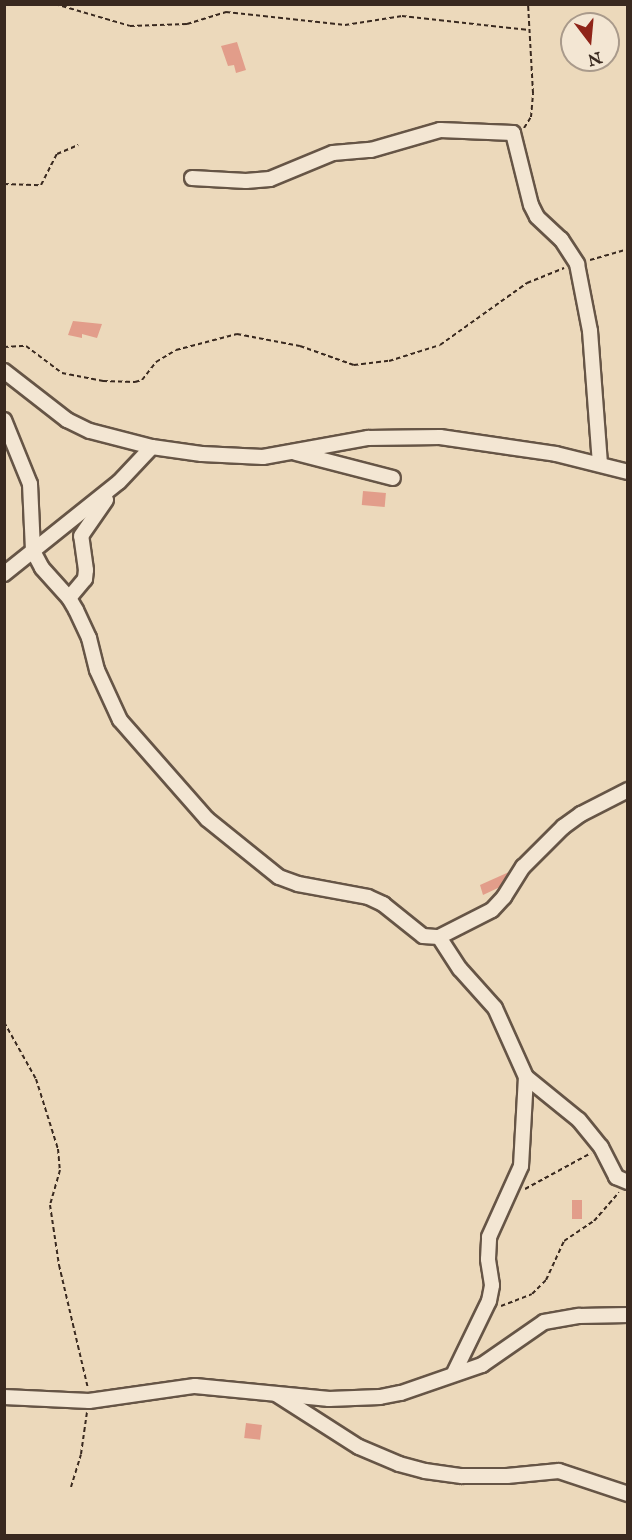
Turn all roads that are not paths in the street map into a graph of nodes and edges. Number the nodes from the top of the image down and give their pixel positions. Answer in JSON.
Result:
{"nodes":[{"id":1,"x":192,"y":178,"type":"dead end"},
{"id":2,"x":4,"y":371,"type":"edge"},
{"id":3,"x":4,"y":420,"type":"edge"},
{"id":4,"x":152,"y":447,"type":"junction"},
{"id":5,"x":291,"y":452,"type":"junction"},
{"id":6,"x":600,"y":463,"type":"junction"},
{"id":7,"x":627,"y":472,"type":"edge"},
{"id":8,"x":393,"y":478,"type":"dead end"},
{"id":9,"x":119,"y":482,"type":"junction"},
{"id":10,"x":33,"y":551,"type":"junction"},
{"id":11,"x":4,"y":574,"type":"edge"},
{"id":12,"x":69,"y":597,"type":"junction"},
{"id":13,"x":627,"y":790,"type":"edge"},
{"id":14,"x":439,"y":937,"type":"junction"},
{"id":15,"x":526,"y":1077,"type":"junction"},
{"id":16,"x":627,"y":1182,"type":"edge"},
{"id":17,"x":627,"y":1315,"type":"edge"},
{"id":18,"x":454,"y":1373,"type":"junction"},
{"id":19,"x":273,"y":1393,"type":"junction"},
{"id":20,"x":4,"y":1397,"type":"edge"},
{"id":21,"x":627,"y":1494,"type":"edge"}],
"edges":[{"from":1,"to":6,"type":"street"},
{"from":2,"to":4,"type":"street"},
{"from":3,"to":10,"type":"street"},
{"from":4,"to":5,"type":"street"},
{"from":4,"to":9,"type":"street"},
{"from":5,"to":6,"type":"street"},
{"from":5,"to":8,"type":"street"},
{"from":6,"to":7,"type":"street"},
{"from":9,"to":10,"type":"street"},
{"from":9,"to":12,"type":"street"},
{"from":10,"to":11,"type":"street"},
{"from":10,"to":12,"type":"street"},
{"from":12,"to":14,"type":"street"},
{"from":13,"to":14,"type":"street"},
{"from":14,"to":15,"type":"street"},
{"from":15,"to":16,"type":"street"},
{"from":15,"to":18,"type":"street"},
{"from":17,"to":18,"type":"street"},
{"from":18,"to":19,"type":"street"},
{"from":19,"to":20,"type":"street"},
{"from":19,"to":21,"type":"street"}]}
